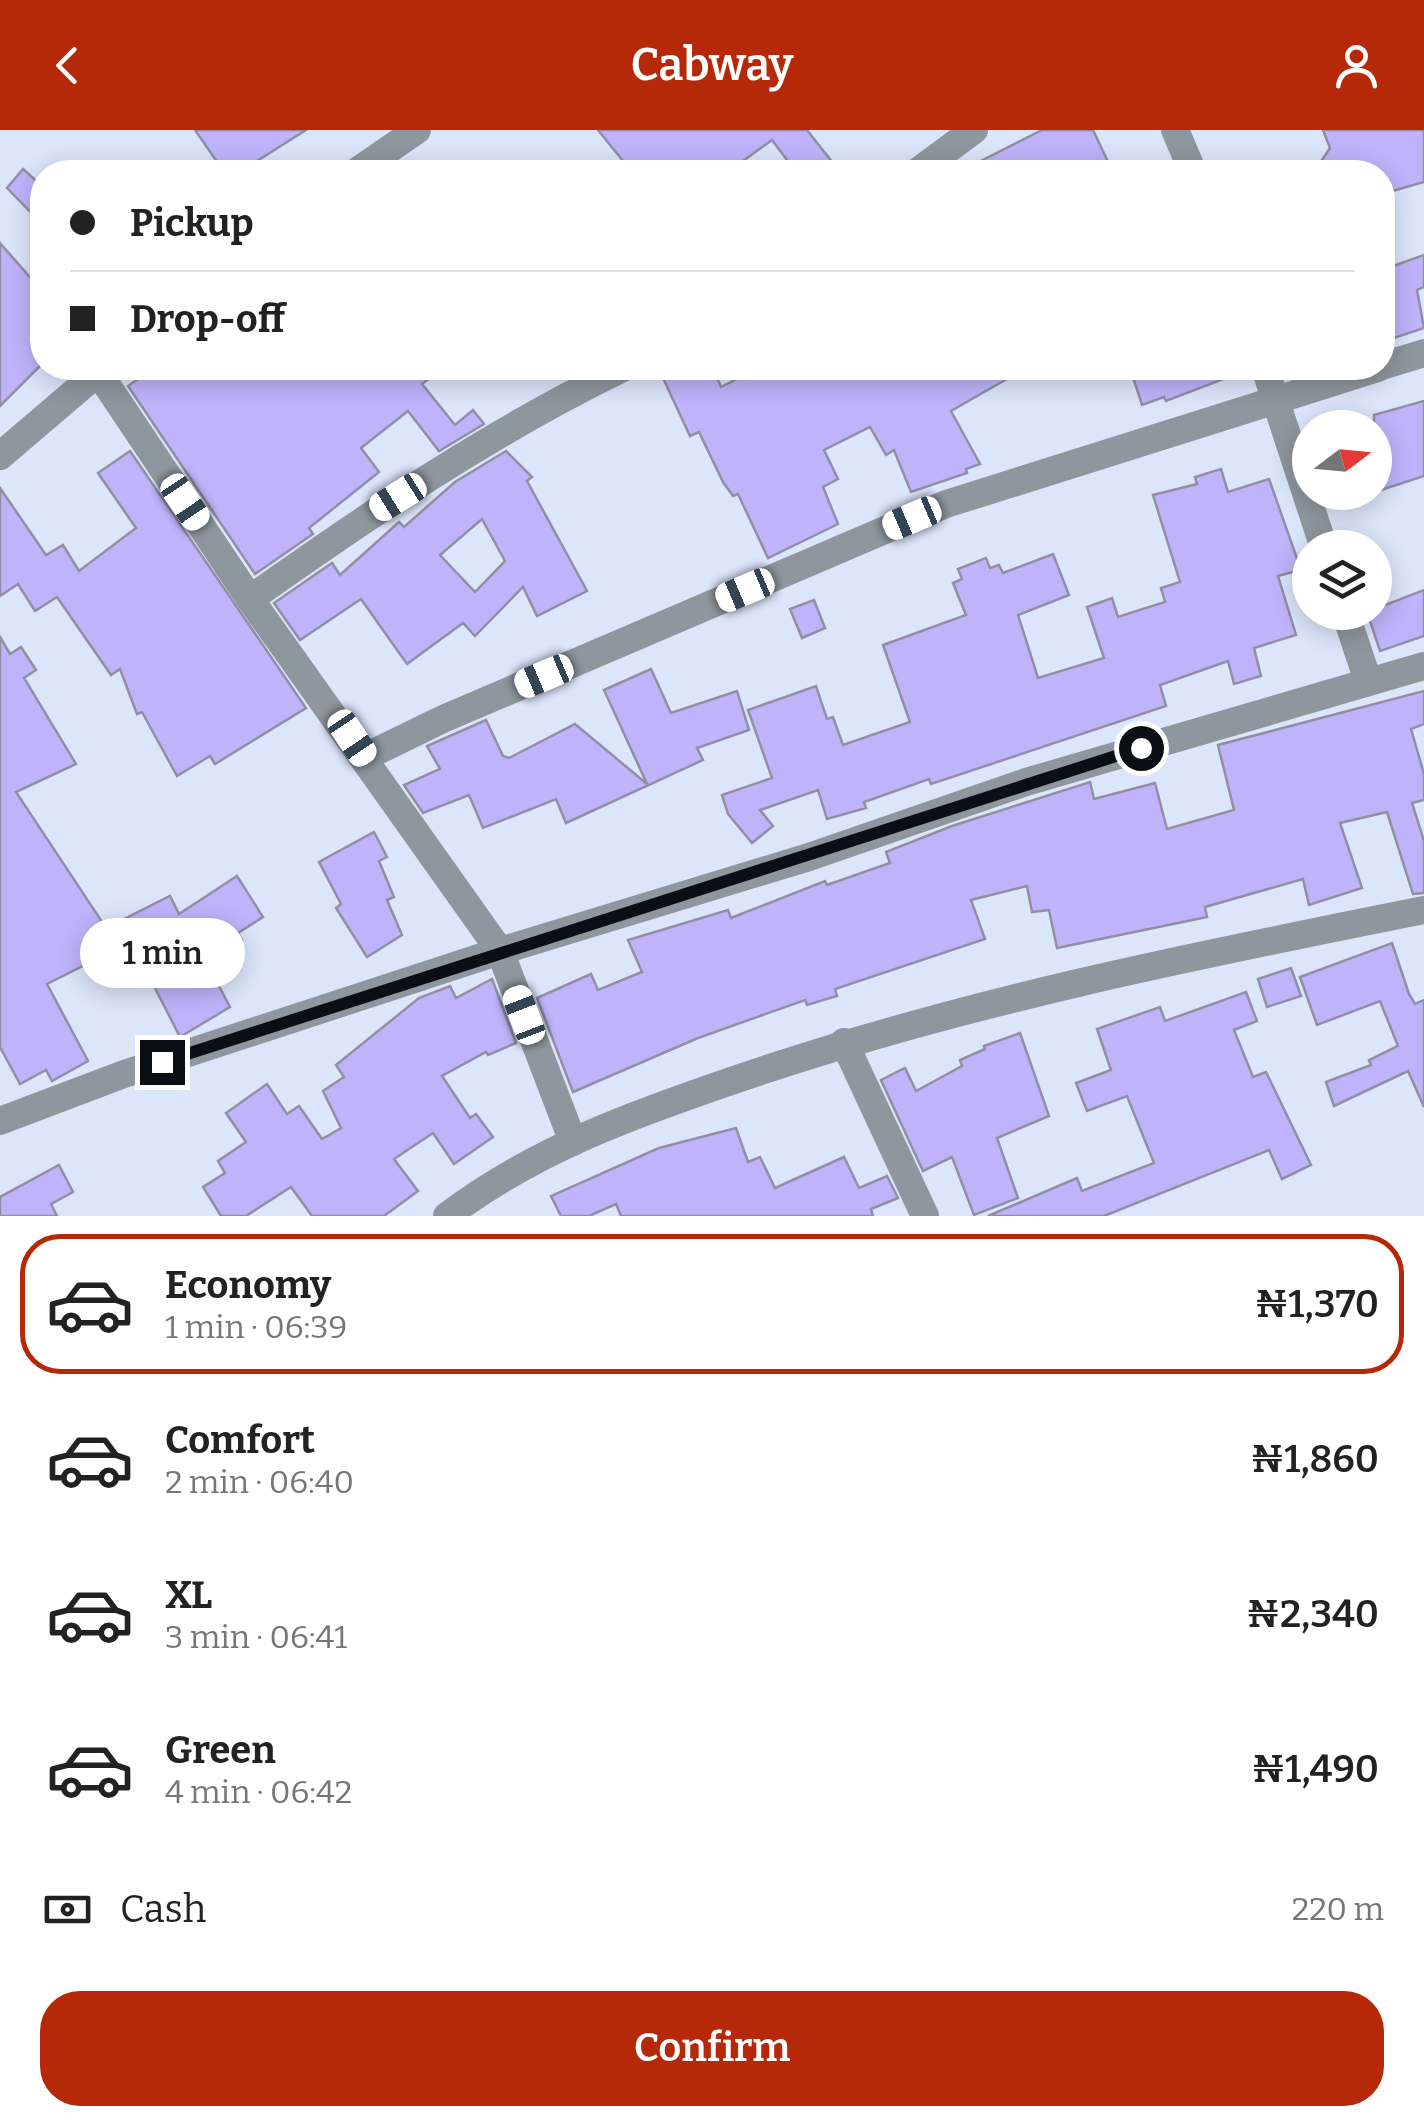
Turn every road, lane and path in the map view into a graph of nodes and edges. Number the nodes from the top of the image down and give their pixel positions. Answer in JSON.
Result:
{"nodes":[{"id":1,"x":417,"y":130,"type":"edge"},
{"id":2,"x":974,"y":130,"type":"edge"},
{"id":3,"x":1175,"y":130,"type":"edge"},
{"id":4,"x":373,"y":160,"type":"edge"},
{"id":5,"x":934,"y":160,"type":"edge"},
{"id":6,"x":1188,"y":160,"type":"edge"},
{"id":7,"x":1424,"y":353,"type":"edge"},
{"id":8,"x":1395,"y":362,"type":"edge"},
{"id":9,"x":89,"y":380,"type":"edge"},
{"id":10,"x":108,"y":380,"type":"edge"},
{"id":11,"x":600,"y":380,"type":"edge"},
{"id":12,"x":1268,"y":380,"type":"edge"},
{"id":13,"x":1338,"y":380,"type":"edge"},
{"id":14,"x":1274,"y":400,"type":"junction"},
{"id":15,"x":0,"y":456,"type":"edge"},
{"id":16,"x":1318,"y":530,"type":"edge"},
{"id":17,"x":250,"y":599,"type":"junction"},
{"id":18,"x":1351,"y":630,"type":"edge"},
{"id":19,"x":1424,"y":666,"type":"edge"},
{"id":20,"x":1368,"y":682,"type":"junction"},
{"id":21,"x":364,"y":757,"type":"junction"},
{"id":22,"x":1424,"y":910,"type":"edge"},
{"id":23,"x":500,"y":951,"type":"junction"},
{"id":24,"x":844,"y":1042,"type":"junction"},
{"id":25,"x":3,"y":1114,"type":"edge"},
{"id":26,"x":572,"y":1142,"type":"junction"},
{"id":27,"x":448,"y":1216,"type":"edge"},
{"id":28,"x":924,"y":1216,"type":"edge"}],
"edges":[{"from":1,"to":4,"type":"street"},
{"from":2,"to":5,"type":"street"},
{"from":3,"to":6,"type":"street"},
{"from":7,"to":8,"type":"street"},
{"from":9,"to":15,"type":"street"},
{"from":10,"to":17,"type":"street"},
{"from":11,"to":17,"type":"street"},
{"from":12,"to":14,"type":"street"},
{"from":13,"to":14,"type":"street"},
{"from":14,"to":16,"type":"street"},
{"from":14,"to":21,"type":"street"},
{"from":17,"to":21,"type":"street"},
{"from":18,"to":20,"type":"street"},
{"from":19,"to":20,"type":"street"},
{"from":20,"to":23,"type":"street"},
{"from":21,"to":23,"type":"street"},
{"from":22,"to":24,"type":"street"},
{"from":23,"to":25,"type":"street"},
{"from":23,"to":26,"type":"street"},
{"from":24,"to":26,"type":"street"},
{"from":24,"to":28,"type":"street"},
{"from":26,"to":27,"type":"street"}]}
